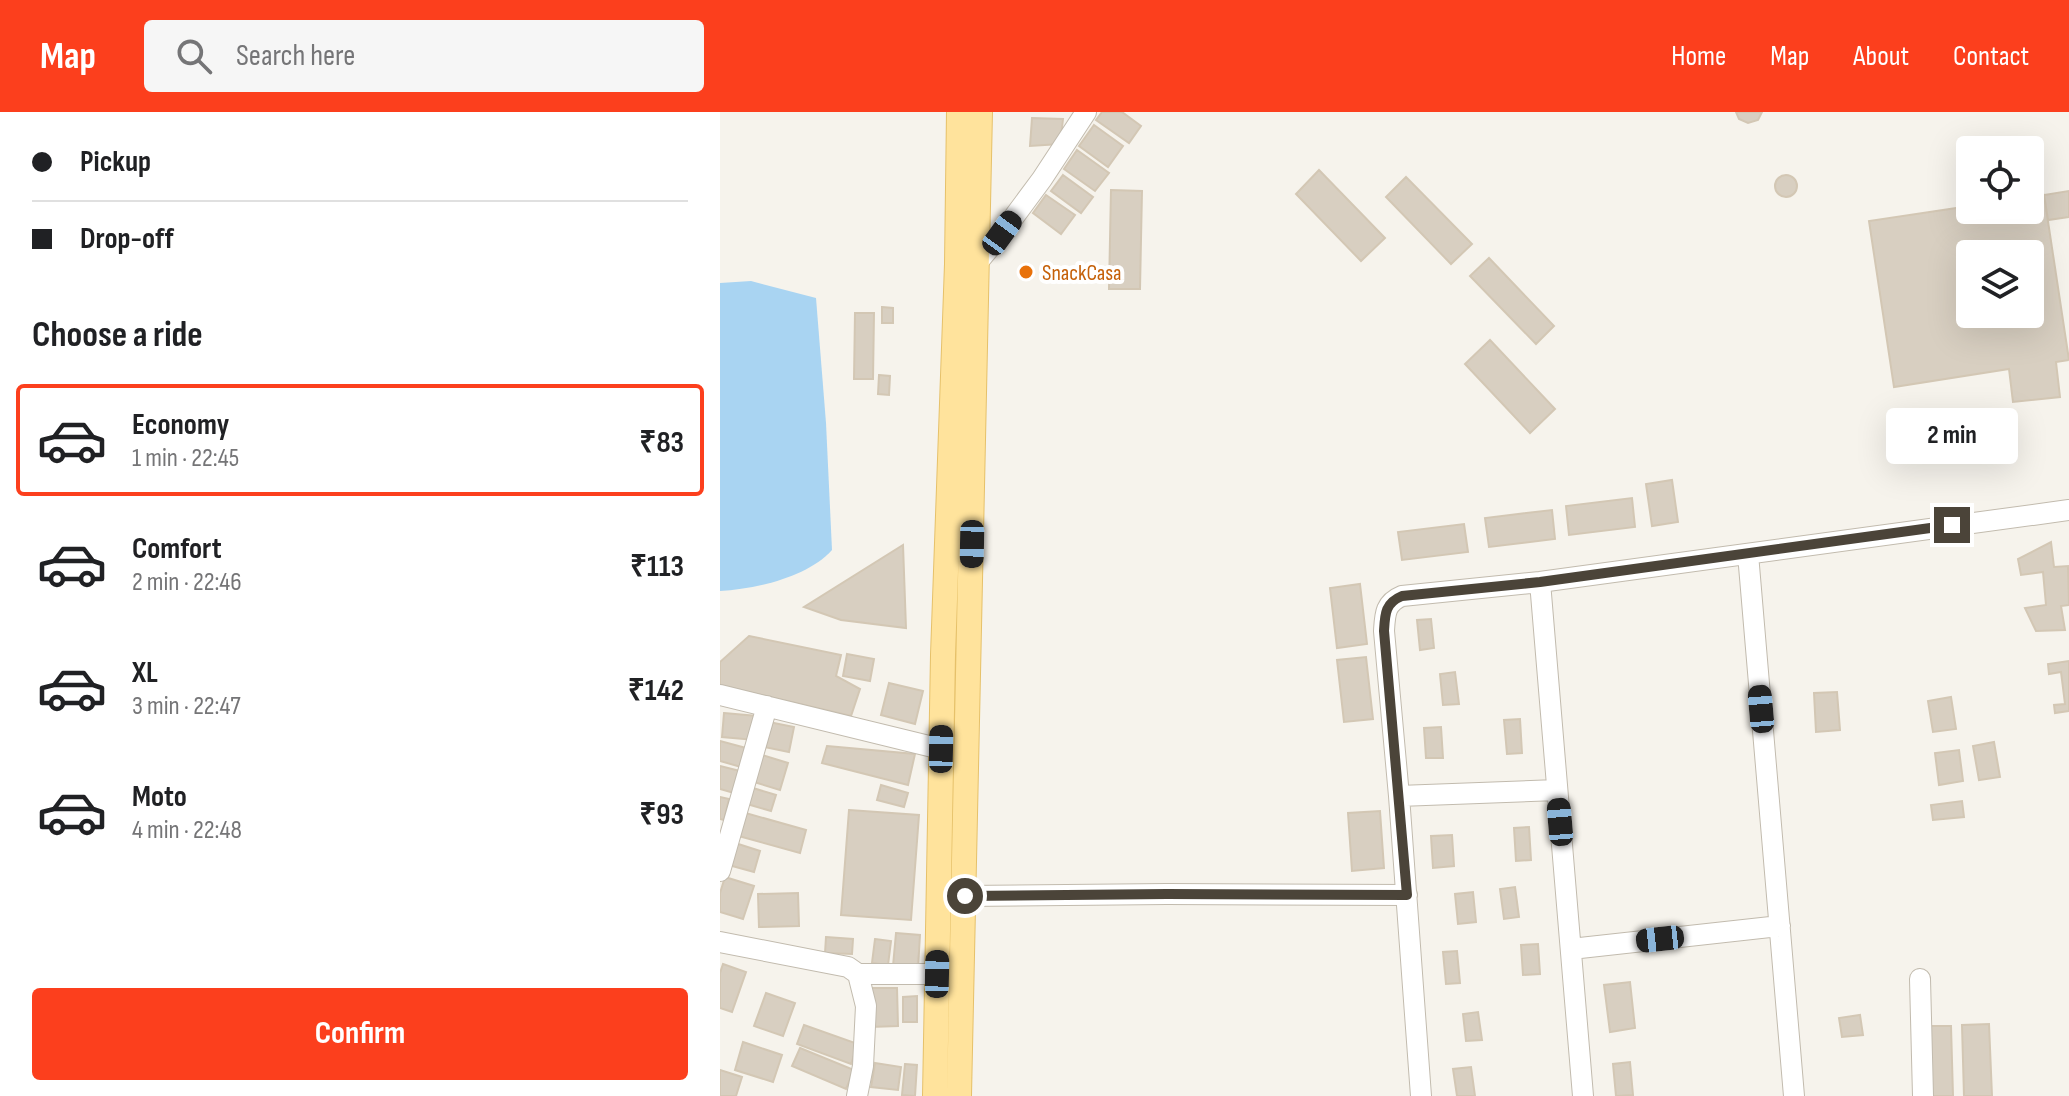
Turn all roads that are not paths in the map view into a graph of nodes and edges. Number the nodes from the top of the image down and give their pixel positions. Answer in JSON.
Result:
{"nodes":[{"id":1,"x":959,"y":112,"type":"edge"},
{"id":2,"x":980,"y":112,"type":"edge"},
{"id":3,"x":1086,"y":112,"type":"edge"},
{"id":4,"x":967,"y":264,"type":"junction"},
{"id":5,"x":2069,"y":510,"type":"edge"},
{"id":6,"x":1748,"y":554,"type":"junction"},
{"id":7,"x":1540,"y":582,"type":"junction"},
{"id":8,"x":720,"y":695,"type":"edge"},
{"id":9,"x":767,"y":706,"type":"junction"},
{"id":10,"x":941,"y":749,"type":"junction"},
{"id":11,"x":1557,"y":790,"type":"junction"},
{"id":12,"x":1399,"y":796,"type":"junction"},
{"id":13,"x":720,"y":871,"type":"edge"},
{"id":14,"x":1407,"y":895,"type":"junction"},
{"id":15,"x":965,"y":896,"type":"junction"},
{"id":16,"x":1780,"y":926,"type":"junction"},
{"id":17,"x":720,"y":942,"type":"edge"},
{"id":18,"x":1571,"y":949,"type":"junction"},
{"id":19,"x":858,"y":974,"type":"junction"},
{"id":20,"x":937,"y":974,"type":"junction"},
{"id":21,"x":1920,"y":979,"type":"dead end"},
{"id":22,"x":857,"y":1096,"type":"edge"},
{"id":23,"x":935,"y":1096,"type":"edge"},
{"id":24,"x":959,"y":1096,"type":"edge"},
{"id":25,"x":1421,"y":1096,"type":"edge"},
{"id":26,"x":1583,"y":1096,"type":"edge"},
{"id":27,"x":1794,"y":1096,"type":"edge"},
{"id":28,"x":1923,"y":1096,"type":"edge"}],
"edges":[{"from":1,"to":4,"type":"main road"},
{"from":2,"to":4,"type":"main road"},
{"from":3,"to":4,"type":"street"},
{"from":4,"to":10,"type":"main road"},
{"from":4,"to":15,"type":"main road"},
{"from":5,"to":6,"type":"street"},
{"from":6,"to":7,"type":"street"},
{"from":6,"to":16,"type":"street"},
{"from":7,"to":11,"type":"street"},
{"from":7,"to":12,"type":"street"},
{"from":8,"to":9,"type":"street"},
{"from":9,"to":10,"type":"street"},
{"from":9,"to":13,"type":"street"},
{"from":10,"to":20,"type":"main road"},
{"from":11,"to":12,"type":"street"},
{"from":11,"to":18,"type":"street"},
{"from":12,"to":14,"type":"street"},
{"from":14,"to":15,"type":"street"},
{"from":14,"to":25,"type":"street"},
{"from":15,"to":24,"type":"main road"},
{"from":16,"to":18,"type":"street"},
{"from":16,"to":27,"type":"street"},
{"from":17,"to":19,"type":"street"},
{"from":18,"to":26,"type":"street"},
{"from":19,"to":20,"type":"street"},
{"from":19,"to":22,"type":"street"},
{"from":20,"to":23,"type":"main road"},
{"from":21,"to":28,"type":"street"}]}
